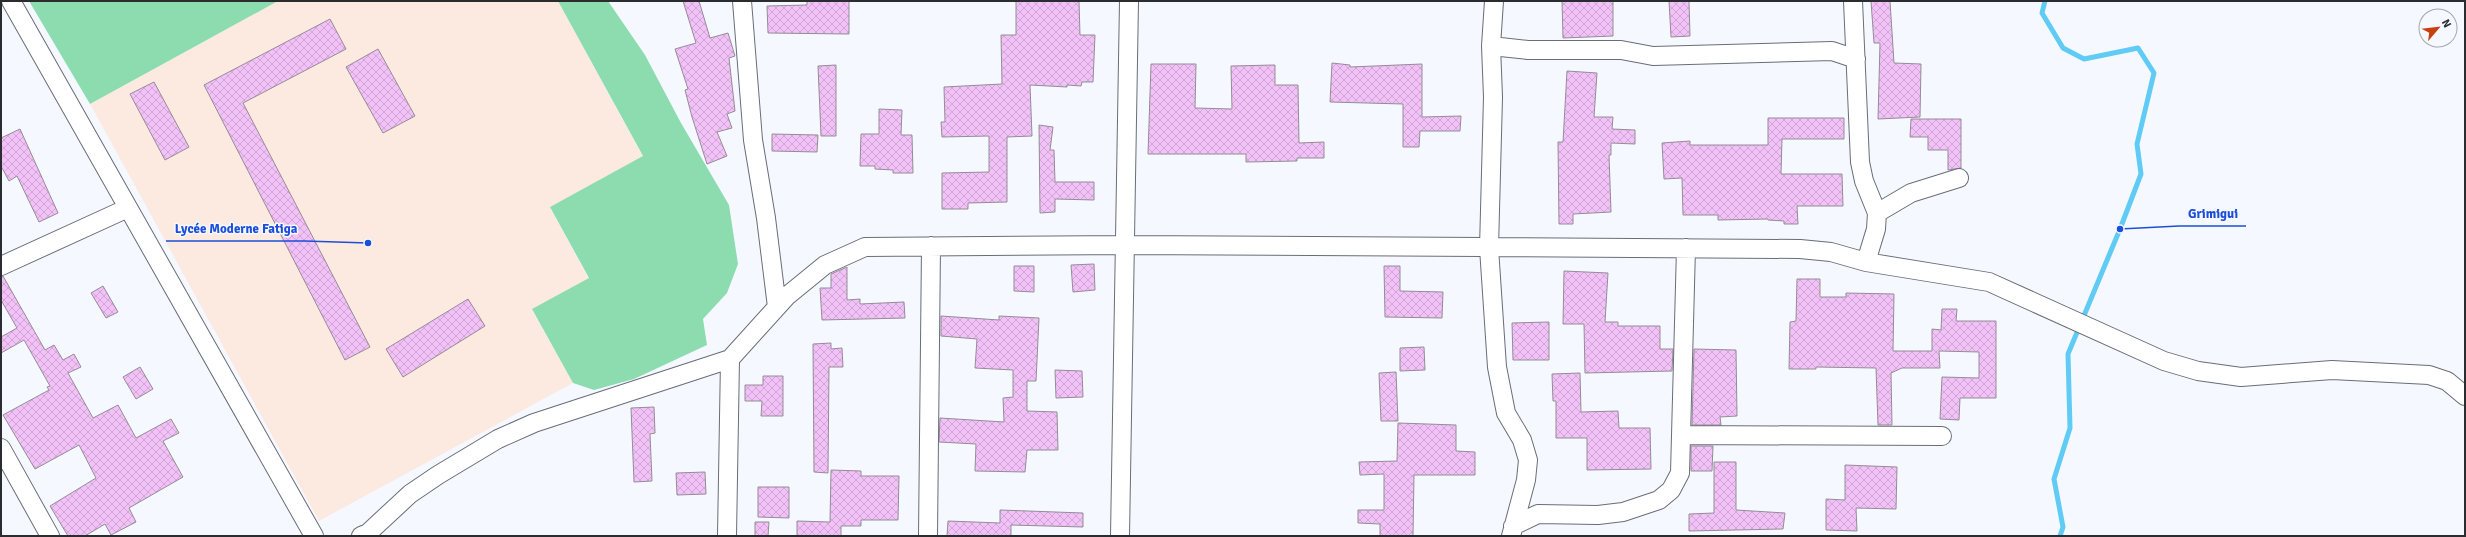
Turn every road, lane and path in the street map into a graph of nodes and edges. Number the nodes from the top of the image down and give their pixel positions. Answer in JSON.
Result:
{"nodes":[{"id":1,"x":11,"y":1,"type":"edge"},
{"id":2,"x":742,"y":1,"type":"edge"},
{"id":3,"x":1129,"y":1,"type":"edge"},
{"id":4,"x":1494,"y":1,"type":"edge"},
{"id":5,"x":1853,"y":1,"type":"edge"},
{"id":6,"x":1490,"y":46,"type":"junction"},
{"id":7,"x":1856,"y":59,"type":"junction"},
{"id":8,"x":1959,"y":178,"type":"dead end"},
{"id":9,"x":128,"y":208,"type":"junction"},
{"id":10,"x":1877,"y":213,"type":"junction"},
{"id":11,"x":1126,"y":245,"type":"junction"},
{"id":12,"x":931,"y":246,"type":"junction"},
{"id":13,"x":1489,"y":248,"type":"junction"},
{"id":14,"x":1686,"y":248,"type":"junction"},
{"id":15,"x":1866,"y":262,"type":"junction"},
{"id":16,"x":1,"y":266,"type":"edge"},
{"id":17,"x":777,"y":307,"type":"junction"},
{"id":18,"x":730,"y":360,"type":"junction"},
{"id":19,"x":2465,"y":396,"type":"edge"},
{"id":20,"x":1682,"y":435,"type":"junction"},
{"id":21,"x":1942,"y":436,"type":"dead end"},
{"id":22,"x":1,"y":448,"type":"edge"},
{"id":23,"x":1512,"y":531,"type":"edge"},
{"id":24,"x":50,"y":536,"type":"edge"},
{"id":25,"x":314,"y":536,"type":"edge"},
{"id":26,"x":361,"y":536,"type":"edge"},
{"id":27,"x":727,"y":536,"type":"edge"},
{"id":28,"x":928,"y":536,"type":"edge"},
{"id":29,"x":1120,"y":536,"type":"edge"}],
"edges":[{"from":1,"to":9,"type":"street"},
{"from":2,"to":17,"type":"street"},
{"from":3,"to":11,"type":"street"},
{"from":4,"to":6,"type":"street"},
{"from":5,"to":7,"type":"street"},
{"from":6,"to":7,"type":"street"},
{"from":6,"to":13,"type":"street"},
{"from":7,"to":10,"type":"street"},
{"from":8,"to":10,"type":"street"},
{"from":9,"to":16,"type":"street"},
{"from":9,"to":25,"type":"street"},
{"from":10,"to":15,"type":"street"},
{"from":11,"to":12,"type":"street"},
{"from":11,"to":13,"type":"street"},
{"from":11,"to":29,"type":"street"},
{"from":12,"to":17,"type":"street"},
{"from":12,"to":28,"type":"street"},
{"from":13,"to":14,"type":"street"},
{"from":13,"to":23,"type":"street"},
{"from":14,"to":15,"type":"street"},
{"from":14,"to":20,"type":"street"},
{"from":15,"to":19,"type":"street"},
{"from":17,"to":18,"type":"street"},
{"from":18,"to":26,"type":"street"},
{"from":18,"to":27,"type":"street"},
{"from":20,"to":21,"type":"street"},
{"from":20,"to":23,"type":"street"},
{"from":22,"to":24,"type":"street"}]}
